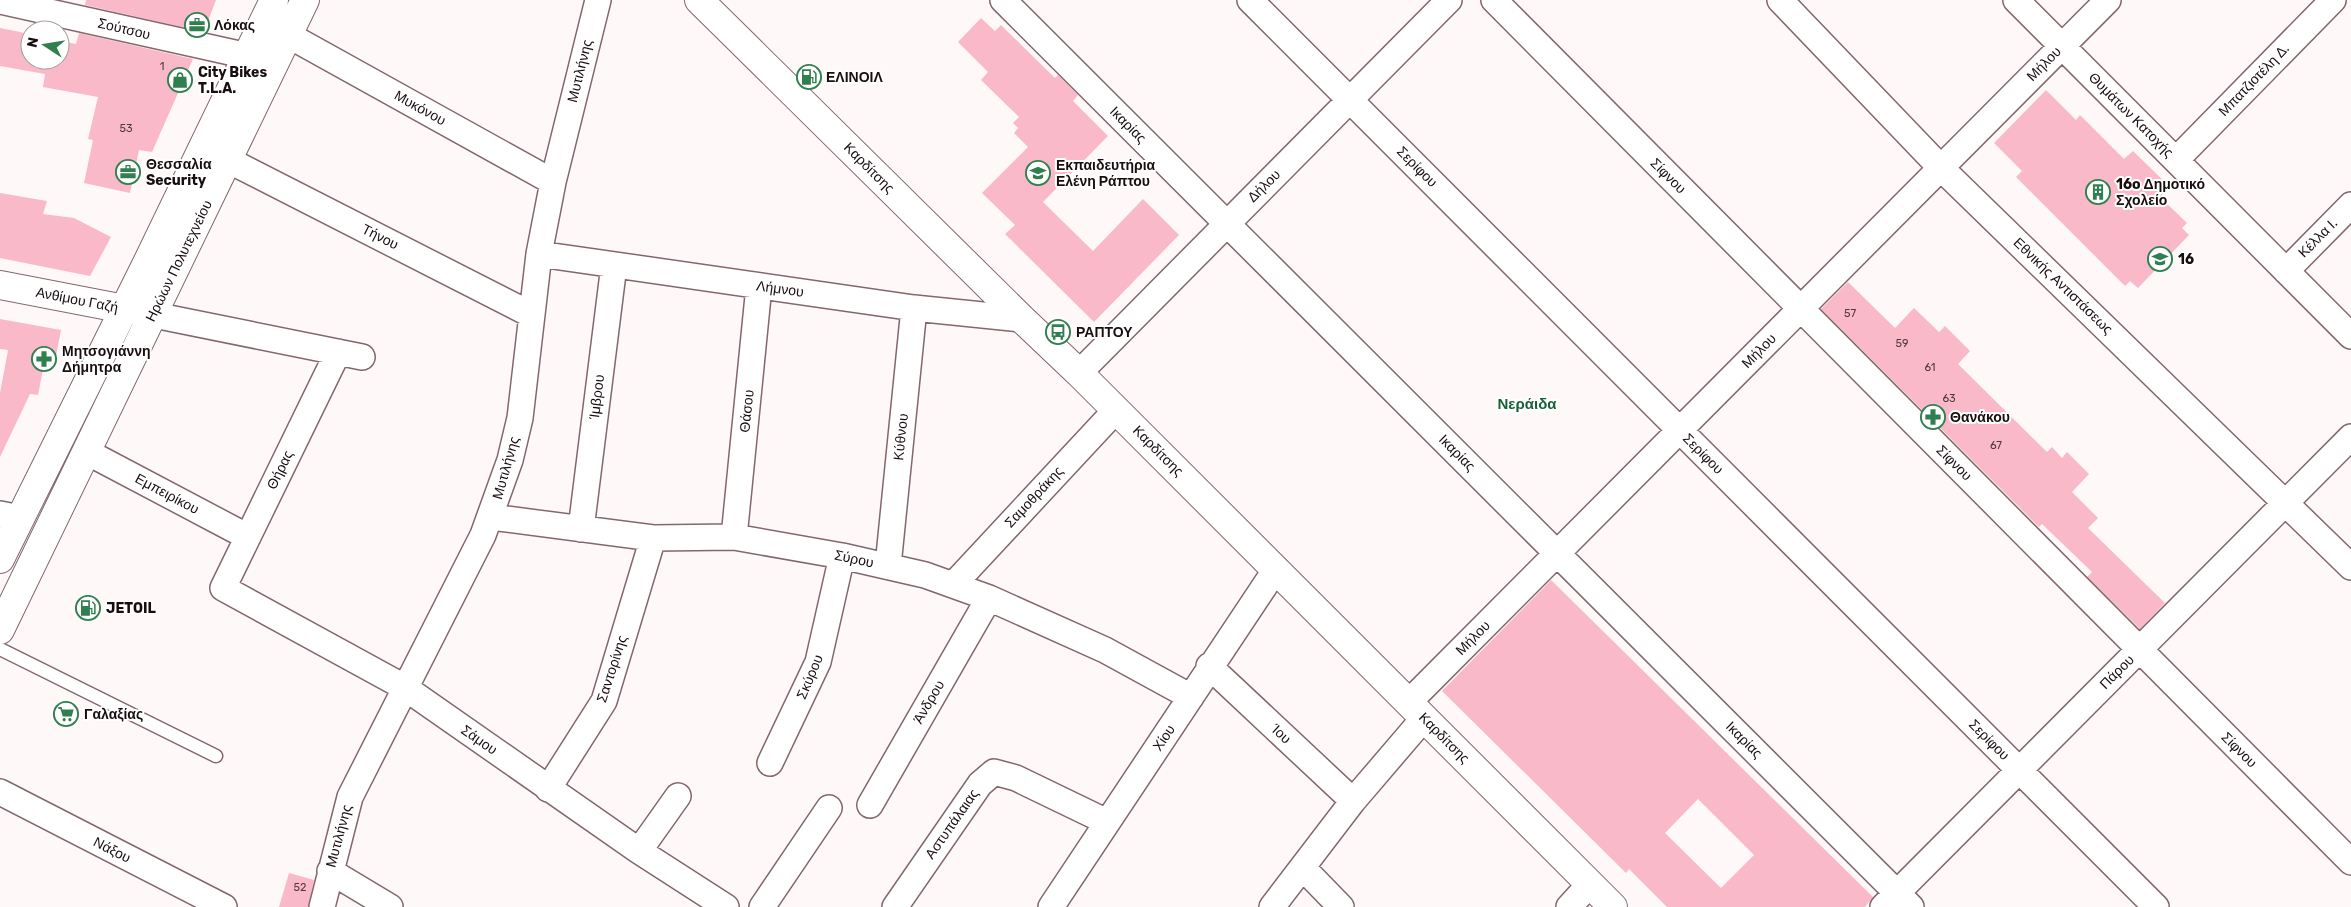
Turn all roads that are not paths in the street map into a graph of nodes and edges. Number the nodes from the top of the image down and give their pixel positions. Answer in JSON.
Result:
{"nodes":[{"id":1,"x":274,"y":0,"type":"edge"},
{"id":2,"x":305,"y":0,"type":"edge"},
{"id":3,"x":598,"y":0,"type":"edge"},
{"id":4,"x":1003,"y":0,"type":"edge"},
{"id":5,"x":1250,"y":0,"type":"edge"},
{"id":6,"x":1450,"y":0,"type":"edge"},
{"id":7,"x":1494,"y":0,"type":"edge"},
{"id":8,"x":1780,"y":0,"type":"edge"},
{"id":9,"x":2016,"y":0,"type":"edge"},
{"id":10,"x":2108,"y":0,"type":"edge"},
{"id":11,"x":2333,"y":0,"type":"edge"},
{"id":12,"x":0,"y":1,"type":"edge"},
{"id":13,"x":708,"y":3,"type":"edge"},
{"id":14,"x":72,"y":8,"type":"edge"},
{"id":15,"x":288,"y":35,"type":"junction"},
{"id":16,"x":2062,"y":46,"type":"junction"},
{"id":17,"x":248,"y":56,"type":"junction"},
{"id":18,"x":1350,"y":100,"type":"junction"},
{"id":19,"x":228,"y":160,"type":"junction"},
{"id":20,"x":2176,"y":160,"type":"junction"},
{"id":21,"x":1941,"y":168,"type":"junction"},
{"id":22,"x":553,"y":182,"type":"junction"},
{"id":23,"x":2351,"y":205,"type":"edge"},
{"id":24,"x":1227,"y":223,"type":"junction"},
{"id":25,"x":539,"y":254,"type":"junction"},
{"id":26,"x":614,"y":265,"type":"junction"},
{"id":27,"x":2286,"y":271,"type":"junction"},
{"id":28,"x":0,"y":285,"type":"edge"},
{"id":29,"x":759,"y":286,"type":"junction"},
{"id":30,"x":914,"y":308,"type":"junction"},
{"id":31,"x":124,"y":309,"type":"junction"},
{"id":32,"x":1800,"y":309,"type":"junction"},
{"id":33,"x":154,"y":315,"type":"junction"},
{"id":34,"x":532,"y":315,"type":"junction"},
{"id":35,"x":1022,"y":319,"type":"junction"},
{"id":36,"x":2351,"y":336,"type":"edge"},
{"id":37,"x":338,"y":352,"type":"junction"},
{"id":38,"x":362,"y":357,"type":"dead end"},
{"id":39,"x":1079,"y":373,"type":"junction"},
{"id":40,"x":1116,"y":410,"type":"junction"},
{"id":41,"x":1680,"y":430,"type":"junction"},
{"id":42,"x":2351,"y":436,"type":"edge"},
{"id":43,"x":87,"y":452,"type":"junction"},
{"id":44,"x":2286,"y":502,"type":"junction"},
{"id":45,"x":10,"y":516,"type":"edge"},
{"id":46,"x":492,"y":518,"type":"junction"},
{"id":47,"x":581,"y":529,"type":"junction"},
{"id":48,"x":248,"y":537,"type":"junction"},
{"id":49,"x":734,"y":537,"type":"junction"},
{"id":50,"x":653,"y":538,"type":"junction"},
{"id":51,"x":1557,"y":553,"type":"junction"},
{"id":52,"x":842,"y":556,"type":"junction"},
{"id":53,"x":0,"y":559,"type":"edge"},
{"id":54,"x":888,"y":566,"type":"junction"},
{"id":55,"x":2351,"y":567,"type":"edge"},
{"id":56,"x":1276,"y":569,"type":"junction"},
{"id":57,"x":953,"y":585,"type":"junction"},
{"id":58,"x":223,"y":588,"type":"joint"},
{"id":59,"x":989,"y":598,"type":"junction"},
{"id":60,"x":0,"y":630,"type":"edge"},
{"id":61,"x":0,"y":650,"type":"edge"},
{"id":62,"x":2139,"y":650,"type":"junction"},
{"id":63,"x":1210,"y":666,"type":"junction"},
{"id":64,"x":404,"y":686,"type":"junction"},
{"id":65,"x":1191,"y":697,"type":"junction"},
{"id":66,"x":1417,"y":710,"type":"junction"},
{"id":67,"x":216,"y":756,"type":"dead end"},
{"id":68,"x":770,"y":763,"type":"dead end"},
{"id":69,"x":2020,"y":770,"type":"junction"},
{"id":70,"x":548,"y":789,"type":"junction"},
{"id":71,"x":0,"y":792,"type":"edge"},
{"id":72,"x":678,"y":796,"type":"dead end"},
{"id":73,"x":1353,"y":801,"type":"junction"},
{"id":74,"x":870,"y":805,"type":"dead end"},
{"id":75,"x":829,"y":808,"type":"dead end"},
{"id":76,"x":1108,"y":822,"type":"junction"},
{"id":77,"x":639,"y":851,"type":"junction"},
{"id":78,"x":2351,"y":862,"type":"edge"},
{"id":79,"x":1303,"y":868,"type":"junction"},
{"id":80,"x":330,"y":871,"type":"junction"},
{"id":81,"x":1590,"y":884,"type":"junction"},
{"id":82,"x":1897,"y":902,"type":"edge"},
{"id":83,"x":224,"y":907,"type":"edge"},
{"id":84,"x":322,"y":907,"type":"edge"},
{"id":85,"x":390,"y":907,"type":"edge"},
{"id":86,"x":726,"y":907,"type":"edge"},
{"id":87,"x":762,"y":907,"type":"edge"},
{"id":88,"x":895,"y":907,"type":"edge"},
{"id":89,"x":1051,"y":907,"type":"edge"},
{"id":90,"x":1272,"y":907,"type":"edge"},
{"id":91,"x":1341,"y":907,"type":"edge"},
{"id":92,"x":1569,"y":907,"type":"edge"},
{"id":93,"x":1612,"y":907,"type":"edge"},
{"id":94,"x":2156,"y":907,"type":"edge"}],
"edges":[{"from":1,"to":17,"type":"main road","name":"Ηρώων Πολυτεχνείου"},
{"from":2,"to":15,"type":"main road","name":"Ηρώων Πολυτεχνείου"},
{"from":3,"to":22,"type":"street","name":"Μυτιλήνης"},
{"from":4,"to":24,"type":"street","name":"Ικαρίας"},
{"from":5,"to":18,"type":"street","name":"Σερίφου"},
{"from":6,"to":18,"type":"street","name":"Δήλου"},
{"from":7,"to":32,"type":"street","name":"Σίφνου"},
{"from":8,"to":21,"type":"street","name":"Εθνικής Αντιστάσεως"},
{"from":9,"to":16,"type":"street","name":"Θυμάτων Κατοχής"},
{"from":10,"to":16,"type":"street","name":"Μήλου"},
{"from":11,"to":20,"type":"street","name":"Μπατζιοτέλη Δ."},
{"from":12,"to":14,"type":"street","name":"Σούτσου"},
{"from":13,"to":35,"type":"main road","name":"Καρδίτσης"},
{"from":14,"to":17,"type":"street","name":"Σούτσου"},
{"from":15,"to":19,"type":"main road","name":"Ηρώων Πολυτεχνείου"},
{"from":15,"to":22,"type":"street","name":"Μυκόνου"},
{"from":16,"to":20,"type":"street","name":"Θυμάτων Κατοχής"},
{"from":16,"to":21,"type":"street","name":"Μήλου"},
{"from":17,"to":31,"type":"main road","name":"Ηρώων Πολυτεχνείου"},
{"from":18,"to":24,"type":"street","name":"Δήλου"},
{"from":18,"to":41,"type":"street","name":"Σερίφου"},
{"from":19,"to":33,"type":"main road","name":"Ηρώων Πολυτεχνείου"},
{"from":19,"to":34,"type":"street","name":"Τήνου"},
{"from":20,"to":27,"type":"street","name":"Θυμάτων Κατοχής"},
{"from":21,"to":32,"type":"street","name":"Μήλου"},
{"from":21,"to":44,"type":"street","name":"Εθνικής Αντιστάσεως"},
{"from":22,"to":25,"type":"street","name":"Μυτιλήνης"},
{"from":23,"to":27,"type":"street","name":"Κέλλα Ι."},
{"from":24,"to":39,"type":"street","name":"Δήλου"},
{"from":24,"to":51,"type":"street","name":"Ικαρίας"},
{"from":25,"to":26,"type":"street","name":"Λήμνου"},
{"from":25,"to":34,"type":"street","name":"Μυτιλήνης"},
{"from":26,"to":29,"type":"street","name":"Λήμνου"},
{"from":26,"to":47,"type":"street","name":"Ίμβρου"},
{"from":27,"to":36,"type":"street","name":"Θυμάτων Κατοχής"},
{"from":28,"to":31,"type":"main road","name":"Ανθίμου Γαζή"},
{"from":29,"to":30,"type":"street","name":"Λήμνου"},
{"from":29,"to":49,"type":"street","name":"Θάσου"},
{"from":30,"to":35,"type":"street","name":"Λήμνου"},
{"from":30,"to":54,"type":"street","name":"Κύθνου"},
{"from":31,"to":33,"type":"main road","name":"Ανθίμου Γαζή"},
{"from":31,"to":45,"type":"main road","name":"Ηρώων Πολυτεχνείου"},
{"from":32,"to":41,"type":"street","name":"Μήλου"},
{"from":32,"to":62,"type":"street","name":"Σίφνου"},
{"from":33,"to":37,"type":"street"},
{"from":33,"to":43,"type":"main road","name":"Ηρώων Πολυτεχνείου"},
{"from":34,"to":46,"type":"street","name":"Μυτιλήνης"},
{"from":35,"to":39,"type":"main road","name":"Καρδίτσης"},
{"from":37,"to":38,"type":"street"},
{"from":37,"to":48,"type":"street","name":"Θήρας"},
{"from":39,"to":40,"type":"main road","name":"Καρδίτσης"},
{"from":40,"to":56,"type":"main road","name":"Καρδίτσης"},
{"from":40,"to":57,"type":"street","name":"Σαμοθράκης"},
{"from":41,"to":51,"type":"street","name":"Μήλου"},
{"from":41,"to":69,"type":"street","name":"Σερίφου"},
{"from":42,"to":44,"type":"street","name":"Πάρου"},
{"from":43,"to":48,"type":"street","name":"Εμπειρίκου"},
{"from":43,"to":60,"type":"main road","name":"Ηρώων Πολυτεχνείου"},
{"from":44,"to":55,"type":"street","name":"Εθνικής Αντιστάσεως"},
{"from":44,"to":62,"type":"street","name":"Πάρου"},
{"from":45,"to":53,"type":"main road","name":"Ηρώων Πολυτεχνείου"},
{"from":46,"to":47,"type":"street","name":"Σύρου"},
{"from":46,"to":64,"type":"street","name":"Μυτιλήνης"},
{"from":47,"to":50,"type":"street","name":"Σύρου"},
{"from":48,"to":58,"type":"street","name":"Θήρας"},
{"from":49,"to":50,"type":"street","name":"Σύρου"},
{"from":49,"to":52,"type":"street","name":"Σύρου"},
{"from":50,"to":70,"type":"street","name":"Σαντορίνης"},
{"from":51,"to":66,"type":"street","name":"Μήλου"},
{"from":51,"to":82,"type":"street","name":"Ικαρίας"},
{"from":52,"to":54,"type":"street","name":"Σύρου"},
{"from":52,"to":68,"type":"street","name":"Σκύρου"},
{"from":54,"to":57,"type":"street","name":"Σύρου"},
{"from":56,"to":63,"type":"street","name":"Χίου"},
{"from":56,"to":66,"type":"main road","name":"Καρδίτσης"},
{"from":57,"to":59,"type":"street","name":"Σύρου"},
{"from":58,"to":64,"type":"street","name":"Σάμου"},
{"from":59,"to":65,"type":"street","name":"Σύρου"},
{"from":59,"to":74,"type":"street","name":"Άνδρου"},
{"from":61,"to":67,"type":"lane"},
{"from":62,"to":69,"type":"street","name":"Πάρου"},
{"from":62,"to":78,"type":"street","name":"Σίφνου"},
{"from":63,"to":65,"type":"street","name":"Χίου"},
{"from":63,"to":73,"type":"street","name":"Ίου"},
{"from":64,"to":70,"type":"street","name":"Σάμου"},
{"from":64,"to":80,"type":"street","name":"Μυτιλήνης"},
{"from":65,"to":76,"type":"street","name":"Χίου"},
{"from":66,"to":73,"type":"street","name":"Μήλου"},
{"from":66,"to":81,"type":"main road","name":"Καρδίτσης"},
{"from":69,"to":82,"type":"street","name":"Πάρου"},
{"from":69,"to":94,"type":"street","name":"Σερίφου"},
{"from":70,"to":77,"type":"street","name":"Σάμου"},
{"from":71,"to":83,"type":"street","name":"Νάξου"},
{"from":72,"to":77,"type":"street"},
{"from":73,"to":79,"type":"street","name":"Μήλου"},
{"from":75,"to":87,"type":"street"},
{"from":76,"to":88,"type":"street","name":"Αστυπάλαιας"},
{"from":76,"to":89,"type":"street","name":"Χίου"},
{"from":77,"to":86,"type":"street","name":"Σάμου"},
{"from":79,"to":90,"type":"street","name":"Μήλου"},
{"from":79,"to":91,"type":"street"},
{"from":80,"to":84,"type":"street","name":"Μυτιλήνης"},
{"from":80,"to":85,"type":"street"},
{"from":81,"to":92,"type":"street"},
{"from":81,"to":93,"type":"main road","name":"Καρδίτσης"}]}
